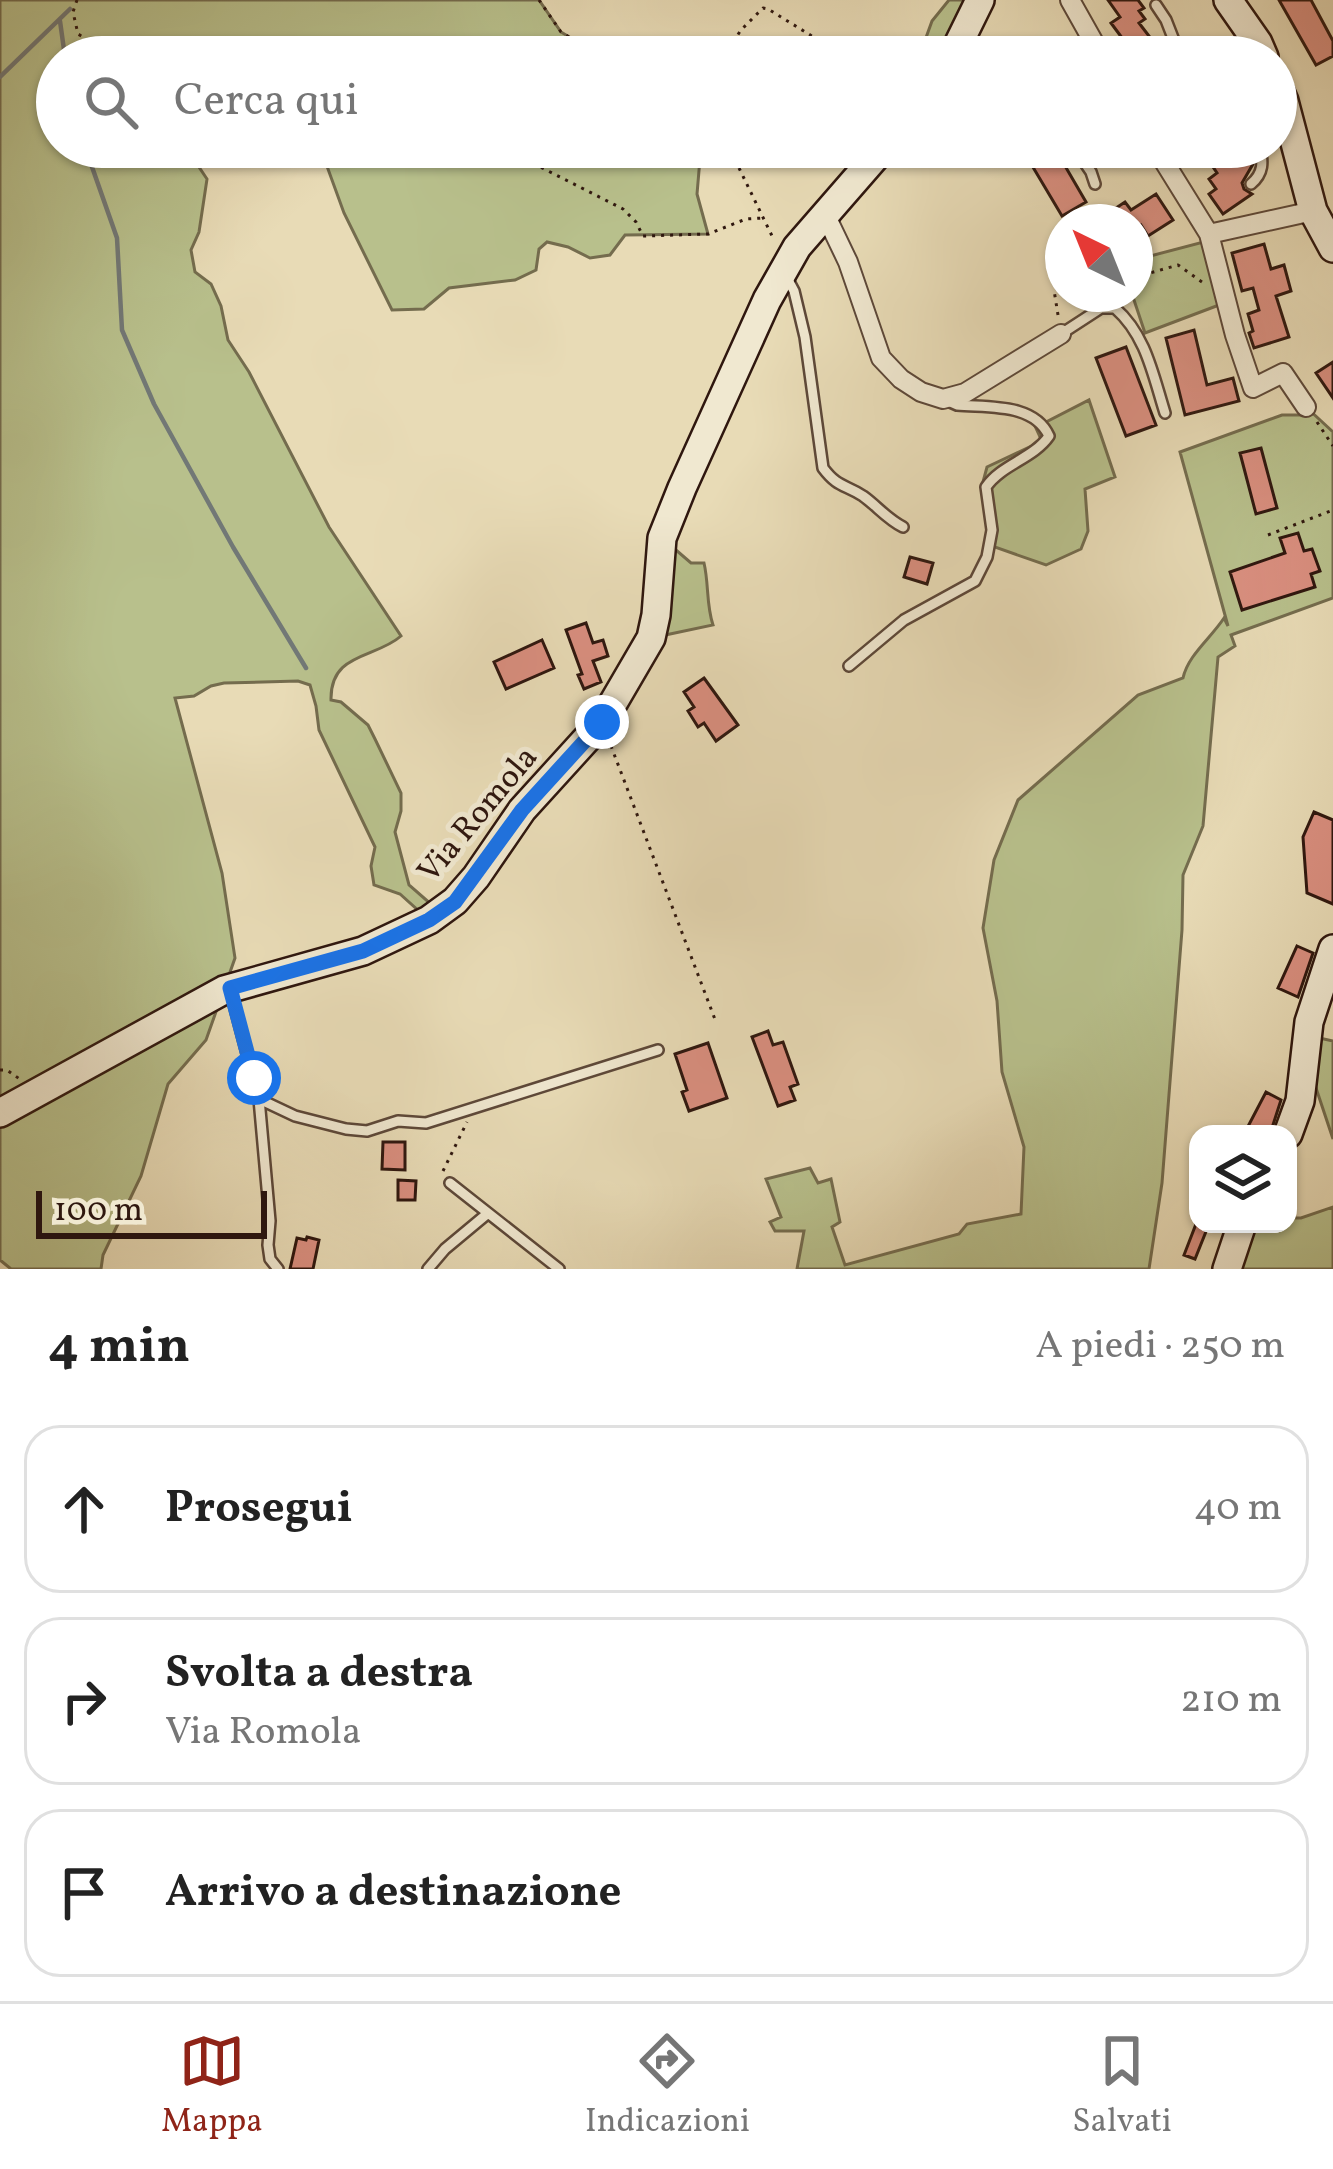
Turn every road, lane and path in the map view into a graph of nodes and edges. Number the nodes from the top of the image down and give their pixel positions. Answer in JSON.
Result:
{"nodes":[{"id":1,"x":77,"y":0,"type":"edge"},
{"id":2,"x":539,"y":0,"type":"edge"},
{"id":3,"x":980,"y":0,"type":"edge"},
{"id":4,"x":1070,"y":0,"type":"edge"},
{"id":5,"x":1228,"y":0,"type":"edge"},
{"id":6,"x":1156,"y":5,"type":"dead end"},
{"id":7,"x":81,"y":36,"type":"edge"},
{"id":8,"x":568,"y":36,"type":"edge"},
{"id":9,"x":738,"y":36,"type":"edge"},
{"id":10,"x":811,"y":36,"type":"edge"},
{"id":11,"x":962,"y":36,"type":"edge"},
{"id":12,"x":1090,"y":36,"type":"edge"},
{"id":13,"x":1172,"y":36,"type":"edge"},
{"id":14,"x":1253,"y":36,"type":"edge"},
{"id":15,"x":1297,"y":150,"type":"edge"},
{"id":16,"x":542,"y":168,"type":"edge"},
{"id":17,"x":739,"y":168,"type":"edge"},
{"id":18,"x":866,"y":168,"type":"edge"},
{"id":19,"x":1088,"y":168,"type":"edge"},
{"id":20,"x":1168,"y":168,"type":"edge"},
{"id":21,"x":1262,"y":168,"type":"edge"},
{"id":22,"x":1096,"y":184,"type":"dead end"},
{"id":23,"x":1250,"y":184,"type":"dead end"},
{"id":24,"x":1313,"y":211,"type":"junction"},
{"id":25,"x":825,"y":214,"type":"junction"},
{"id":26,"x":763,"y":218,"type":"junction"},
{"id":27,"x":1209,"y":234,"type":"junction"},
{"id":28,"x":1333,"y":248,"type":"edge"},
{"id":29,"x":786,"y":266,"type":"junction"},
{"id":30,"x":1153,"y":272,"type":"edge"},
{"id":31,"x":1222,"y":284,"type":"junction"},
{"id":32,"x":1058,"y":312,"type":"edge"},
{"id":33,"x":1061,"y":334,"type":"junction"},
{"id":34,"x":944,"y":399,"type":"junction"},
{"id":35,"x":1306,"y":407,"type":"joint"},
{"id":36,"x":1165,"y":413,"type":"dead end"},
{"id":37,"x":1333,"y":446,"type":"edge"},
{"id":38,"x":1333,"y":510,"type":"edge"},
{"id":39,"x":903,"y":527,"type":"dead end"},
{"id":40,"x":1268,"y":535,"type":"dead end"},
{"id":41,"x":849,"y":666,"type":"dead end"},
{"id":42,"x":602,"y":722,"type":"junction"},
{"id":43,"x":1333,"y":949,"type":"edge"},
{"id":44,"x":230,"y":988,"type":"junction"},
{"id":45,"x":716,"y":1022,"type":"dead end"},
{"id":46,"x":658,"y":1050,"type":"dead end"},
{"id":47,"x":259,"y":1099,"type":"junction"},
{"id":48,"x":470,"y":1112,"type":"junction"},
{"id":49,"x":0,"y":1113,"type":"edge"},
{"id":50,"x":1291,"y":1125,"type":"edge"},
{"id":51,"x":450,"y":1183,"type":"joint"},
{"id":52,"x":487,"y":1214,"type":"junction"},
{"id":53,"x":1239,"y":1233,"type":"edge"},
{"id":54,"x":278,"y":1269,"type":"edge"},
{"id":55,"x":428,"y":1269,"type":"edge"},
{"id":56,"x":559,"y":1269,"type":"edge"},
{"id":57,"x":1227,"y":1269,"type":"edge"}],
"edges":[{"from":1,"to":7,"type":"path"},
{"from":2,"to":8,"type":"path"},
{"from":3,"to":11,"type":"street"},
{"from":4,"to":12,"type":"street"},
{"from":5,"to":14,"type":"street"},
{"from":6,"to":13,"type":"lane"},
{"from":9,"to":10,"type":"path"},
{"from":15,"to":24,"type":"street"},
{"from":16,"to":26,"type":"path"},
{"from":17,"to":26,"type":"path"},
{"from":18,"to":25,"type":"street","name":"Via Romola"},
{"from":19,"to":22,"type":"lane"},
{"from":20,"to":27,"type":"street"},
{"from":21,"to":23,"type":"lane"},
{"from":24,"to":27,"type":"street"},
{"from":24,"to":28,"type":"street"},
{"from":25,"to":29,"type":"street","name":"Via Romola"},
{"from":25,"to":34,"type":"street"},
{"from":26,"to":29,"type":"path"},
{"from":27,"to":31,"type":"street"},
{"from":29,"to":39,"type":"lane"},
{"from":29,"to":42,"type":"street","name":"Via Romola"},
{"from":30,"to":31,"type":"path"},
{"from":31,"to":35,"type":"street"},
{"from":32,"to":33,"type":"path"},
{"from":33,"to":34,"type":"street"},
{"from":33,"to":36,"type":"lane"},
{"from":34,"to":41,"type":"lane"},
{"from":35,"to":37,"type":"path"},
{"from":38,"to":40,"type":"path"},
{"from":42,"to":44,"type":"street","name":"Via Romola"},
{"from":42,"to":45,"type":"path"},
{"from":43,"to":50,"type":"street"},
{"from":44,"to":47,"type":"lane"},
{"from":44,"to":49,"type":"street","name":"Via Romola"},
{"from":46,"to":48,"type":"lane"},
{"from":47,"to":48,"type":"lane"},
{"from":47,"to":54,"type":"lane"},
{"from":48,"to":51,"type":"path"},
{"from":51,"to":52,"type":"lane"},
{"from":52,"to":55,"type":"lane"},
{"from":52,"to":56,"type":"lane"},
{"from":53,"to":57,"type":"street"}]}
